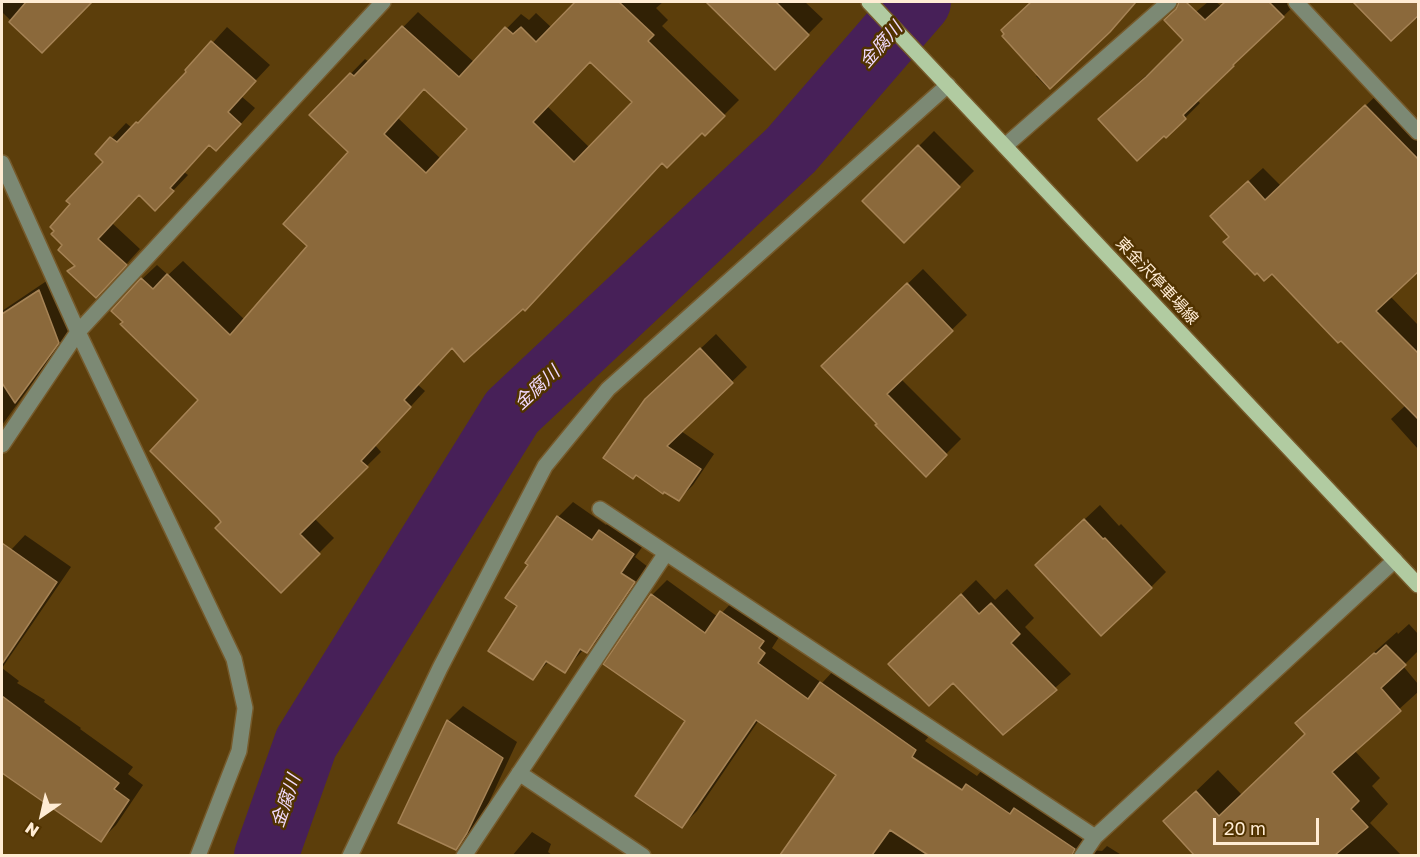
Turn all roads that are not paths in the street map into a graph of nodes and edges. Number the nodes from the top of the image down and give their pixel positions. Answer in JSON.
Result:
{"nodes":[{"id":1,"x":383,"y":2,"type":"edge"},
{"id":2,"x":869,"y":2,"type":"edge"},
{"id":3,"x":1169,"y":2,"type":"edge"},
{"id":4,"x":1296,"y":2,"type":"edge"},
{"id":5,"x":948,"y":85,"type":"junction"},
{"id":6,"x":1419,"y":132,"type":"edge"},
{"id":7,"x":1005,"y":146,"type":"junction"},
{"id":8,"x":2,"y":163,"type":"edge"},
{"id":9,"x":78,"y":332,"type":"junction"},
{"id":10,"x":2,"y":445,"type":"edge"},
{"id":11,"x":600,"y":509,"type":"dead end"},
{"id":12,"x":666,"y":553,"type":"junction"},
{"id":13,"x":1395,"y":560,"type":"junction"},
{"id":14,"x":1419,"y":585,"type":"edge"},
{"id":15,"x":519,"y":773,"type":"junction"},
{"id":16,"x":1095,"y":837,"type":"junction"},
{"id":17,"x":198,"y":855,"type":"edge"},
{"id":18,"x":350,"y":855,"type":"edge"},
{"id":19,"x":465,"y":855,"type":"edge"},
{"id":20,"x":643,"y":855,"type":"edge"},
{"id":21,"x":1082,"y":855,"type":"edge"}],
"edges":[{"from":1,"to":9,"type":"street"},
{"from":2,"to":5,"type":"main road","name":"東金沢停車場線"},
{"from":3,"to":7,"type":"street"},
{"from":4,"to":6,"type":"street"},
{"from":5,"to":7,"type":"main road","name":"東金沢停車場線"},
{"from":5,"to":18,"type":"street"},
{"from":7,"to":13,"type":"main road","name":"東金沢停車場線"},
{"from":8,"to":9,"type":"street"},
{"from":9,"to":10,"type":"street"},
{"from":9,"to":17,"type":"street"},
{"from":11,"to":12,"type":"street"},
{"from":12,"to":15,"type":"street"},
{"from":12,"to":16,"type":"street"},
{"from":13,"to":14,"type":"main road","name":"東金沢停車場線"},
{"from":13,"to":16,"type":"street"},
{"from":15,"to":19,"type":"street"},
{"from":15,"to":20,"type":"street"},
{"from":16,"to":21,"type":"street"}]}
